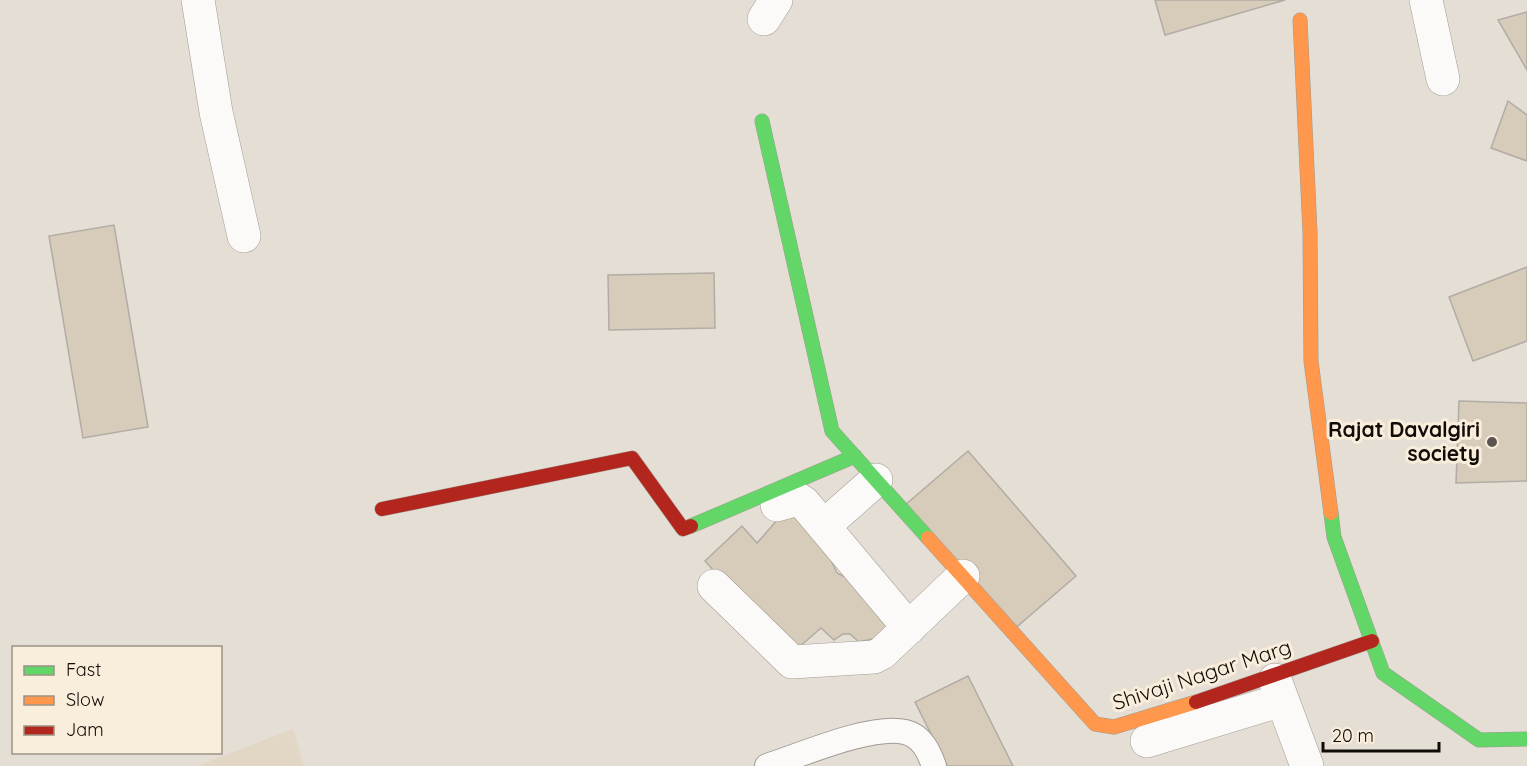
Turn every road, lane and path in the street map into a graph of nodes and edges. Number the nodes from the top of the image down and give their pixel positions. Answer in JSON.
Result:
{"nodes":[{"id":1,"x":198,"y":0,"type":"edge"},
{"id":2,"x":1426,"y":0,"type":"edge"},
{"id":3,"x":1300,"y":20,"type":"dead end"},
{"id":4,"x":1443,"y":79,"type":"dead end"},
{"id":5,"x":762,"y":121,"type":"dead end"},
{"id":6,"x":244,"y":236,"type":"dead end"},
{"id":7,"x":865,"y":468,"type":"junction"},
{"id":8,"x":777,"y":505,"type":"dead end"},
{"id":9,"x":382,"y":509,"type":"dead end"},
{"id":10,"x":824,"y":526,"type":"junction"},
{"id":11,"x":963,"y":576,"type":"junction"},
{"id":12,"x":714,"y":586,"type":"dead end"},
{"id":13,"x":909,"y":628,"type":"junction"},
{"id":14,"x":1372,"y":641,"type":"junction"},
{"id":15,"x":1278,"y":688,"type":"junction"},
{"id":16,"x":1527,"y":739,"type":"edge"},
{"id":17,"x":1148,"y":743,"type":"edge"},
{"id":18,"x":767,"y":766,"type":"edge"},
{"id":19,"x":934,"y":766,"type":"edge"},
{"id":20,"x":1307,"y":766,"type":"edge"}],
"edges":[{"from":1,"to":6,"type":"street"},
{"from":2,"to":4,"type":"street"},
{"from":3,"to":14,"type":"street"},
{"from":5,"to":7,"type":"street","name":"Shivaji Nagar Marg"},
{"from":7,"to":9,"type":"street"},
{"from":7,"to":10,"type":"street"},
{"from":7,"to":11,"type":"street","name":"Shivaji Nagar Marg"},
{"from":8,"to":10,"type":"street"},
{"from":10,"to":13,"type":"street"},
{"from":11,"to":13,"type":"street"},
{"from":11,"to":17,"type":"street","name":"Shivaji Nagar Marg"},
{"from":12,"to":13,"type":"street"},
{"from":14,"to":15,"type":"street","name":"Shivaji Nagar Marg"},
{"from":14,"to":16,"type":"street"},
{"from":15,"to":17,"type":"street"},
{"from":15,"to":20,"type":"street"},
{"from":18,"to":19,"type":"lane"}]}
